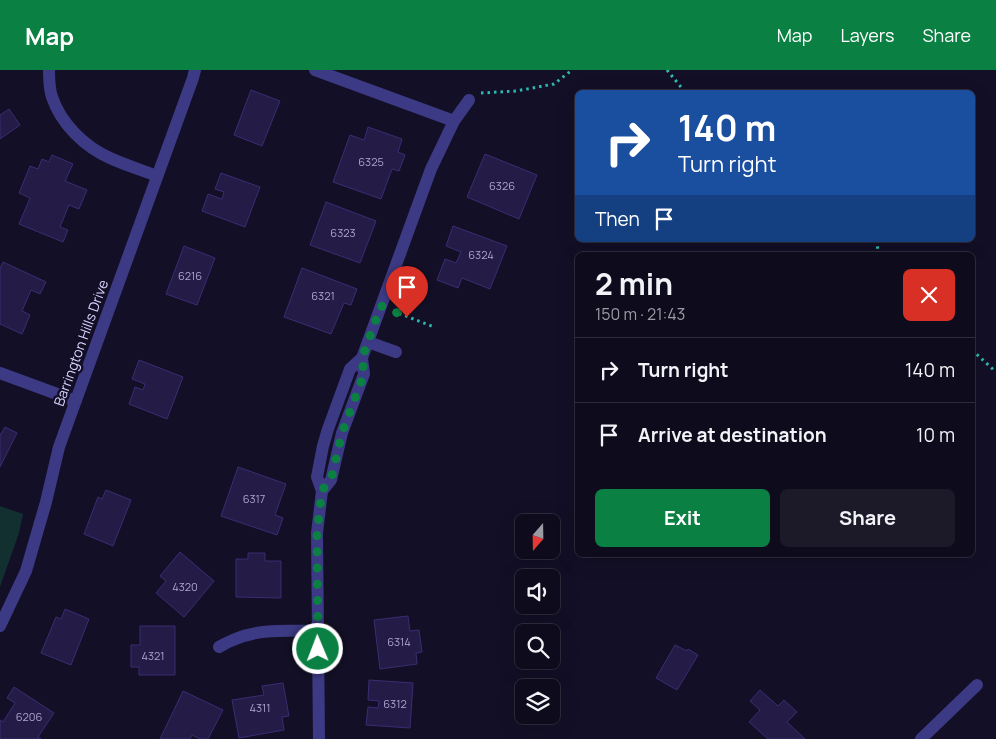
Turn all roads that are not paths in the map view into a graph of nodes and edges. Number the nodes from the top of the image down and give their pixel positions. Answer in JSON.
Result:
{"nodes":[{"id":1,"x":49,"y":70,"type":"edge"},
{"id":2,"x":195,"y":70,"type":"edge"},
{"id":3,"x":315,"y":70,"type":"edge"},
{"id":4,"x":339,"y":74,"type":"edge"},
{"id":5,"x":475,"y":97,"type":"road end"},
{"id":6,"x":454,"y":121,"type":"junction"},
{"id":7,"x":158,"y":176,"type":"junction"},
{"id":8,"x":368,"y":342,"type":"junction"},
{"id":9,"x":396,"y":352,"type":"dead end"},
{"id":10,"x":0,"y":373,"type":"edge"},
{"id":11,"x":76,"y":401,"type":"junction"},
{"id":12,"x":0,"y":626,"type":"edge"},
{"id":13,"x":318,"y":631,"type":"junction"},
{"id":14,"x":219,"y":647,"type":"dead end"},
{"id":15,"x":977,"y":685,"type":"dead end"},
{"id":16,"x":319,"y":739,"type":"edge"},
{"id":17,"x":921,"y":739,"type":"edge"}],
"edges":[{"from":1,"to":7,"type":"street"},
{"from":2,"to":7,"type":"street","name":"Barrington Hills Drive"},
{"from":3,"to":4,"type":"street"},
{"from":4,"to":6,"type":"street"},
{"from":5,"to":6,"type":"street"},
{"from":6,"to":8,"type":"street"},
{"from":7,"to":11,"type":"street","name":"Barrington Hills Drive"},
{"from":8,"to":9,"type":"street"},
{"from":8,"to":13,"type":"street"},
{"from":10,"to":11,"type":"street"},
{"from":11,"to":12,"type":"street","name":"Barrington Hills Drive"},
{"from":13,"to":14,"type":"street"},
{"from":13,"to":16,"type":"street"},
{"from":15,"to":17,"type":"street"}]}
